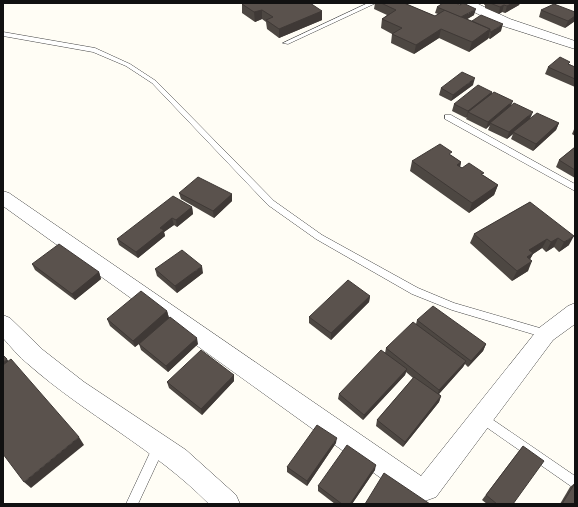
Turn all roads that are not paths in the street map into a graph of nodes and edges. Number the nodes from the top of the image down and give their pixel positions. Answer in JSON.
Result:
{"nodes":[{"id":1,"x":352,"y":3,"type":"edge"},
{"id":2,"x":373,"y":3,"type":"edge"},
{"id":3,"x":466,"y":3,"type":"edge"},
{"id":4,"x":361,"y":8,"type":"junction"},
{"id":5,"x":3,"y":34,"type":"edge"},
{"id":6,"x":286,"y":43,"type":"dead end"},
{"id":7,"x":575,"y":45,"type":"edge"},
{"id":8,"x":448,"y":117,"type":"dead end"},
{"id":9,"x":575,"y":188,"type":"edge"},
{"id":10,"x":3,"y":197,"type":"edge"},
{"id":11,"x":575,"y":312,"type":"edge"},
{"id":12,"x":3,"y":324,"type":"edge"},
{"id":13,"x":546,"y":334,"type":"junction"},
{"id":14,"x":482,"y":418,"type":"junction"},
{"id":15,"x":159,"y":446,"type":"junction"},
{"id":16,"x":575,"y":483,"type":"edge"},
{"id":17,"x":132,"y":504,"type":"edge"},
{"id":18,"x":227,"y":504,"type":"edge"}],
"edges":[{"from":1,"to":4,"type":"lane"},
{"from":2,"to":4,"type":"lane"},
{"from":3,"to":7,"type":"street"},
{"from":4,"to":6,"type":"lane"},
{"from":5,"to":13,"type":"lane"},
{"from":8,"to":9,"type":"lane"},
{"from":10,"to":14,"type":"street"},
{"from":11,"to":13,"type":"street"},
{"from":12,"to":15,"type":"street"},
{"from":13,"to":14,"type":"street"},
{"from":14,"to":16,"type":"lane"},
{"from":15,"to":17,"type":"lane"},
{"from":15,"to":18,"type":"street"}]}
